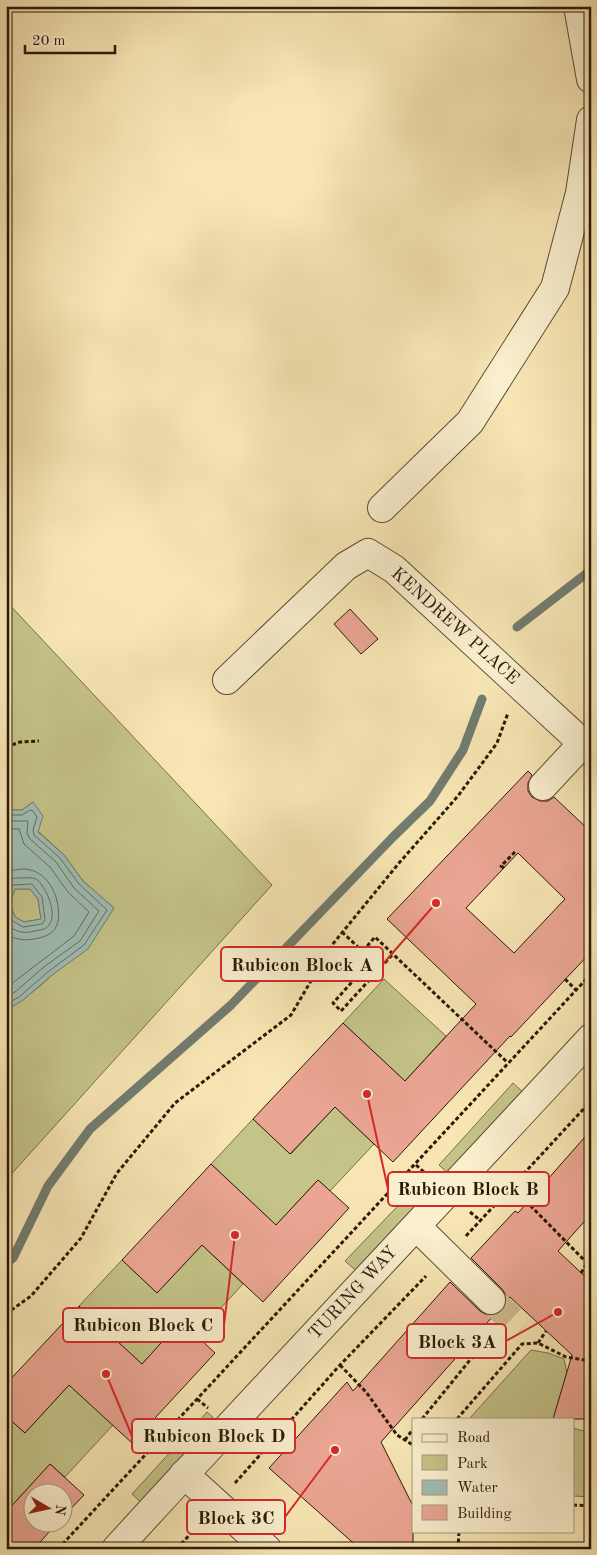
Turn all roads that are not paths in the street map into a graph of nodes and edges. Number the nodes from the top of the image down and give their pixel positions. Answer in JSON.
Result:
{"nodes":[{"id":1,"x":578,"y":6,"type":"edge"},
{"id":2,"x":591,"y":79,"type":"edge"},
{"id":3,"x":591,"y":120,"type":"edge"},
{"id":4,"x":382,"y":508,"type":"dead end"},
{"id":5,"x":227,"y":680,"type":"dead end"},
{"id":6,"x":587,"y":747,"type":"edge"},
{"id":7,"x":542,"y":786,"type":"dead end"},
{"id":8,"x":591,"y":1038,"type":"edge"},
{"id":9,"x":417,"y":1227,"type":"junction"},
{"id":10,"x":496,"y":1311,"type":"tunnel mouth"},
{"id":11,"x":184,"y":1474,"type":"junction"},
{"id":12,"x":116,"y":1549,"type":"edge"},
{"id":13,"x":267,"y":1549,"type":"edge"}],
"edges":[{"from":1,"to":2,"type":"street"},
{"from":3,"to":4,"type":"street"},
{"from":5,"to":6,"type":"street","name":"KENDREW PLACE"},
{"from":6,"to":7,"type":"street"},
{"from":8,"to":9,"type":"street","name":"TURING WAY"},
{"from":9,"to":10,"type":"street"},
{"from":9,"to":11,"type":"street","name":"TURING WAY"},
{"from":11,"to":12,"type":"street","name":"TURING WAY"},
{"from":11,"to":13,"type":"street"}]}
